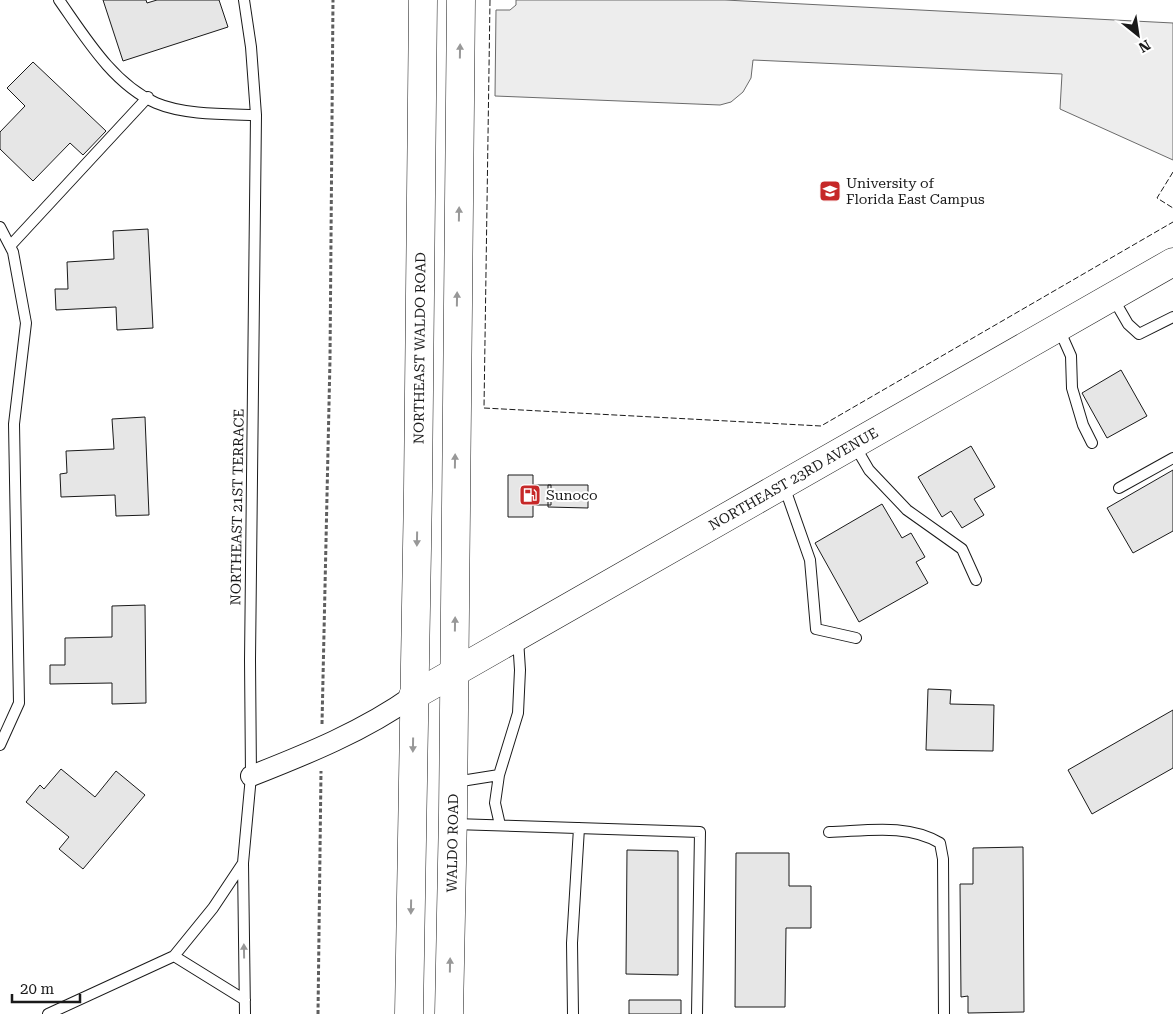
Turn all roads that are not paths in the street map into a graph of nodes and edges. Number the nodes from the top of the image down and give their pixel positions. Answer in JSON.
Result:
{"nodes":[{"id":1,"x":60,"y":0,"type":"edge"},
{"id":2,"x":244,"y":0,"type":"edge"},
{"id":3,"x":423,"y":0,"type":"edge"},
{"id":4,"x":461,"y":0,"type":"edge"},
{"id":5,"x":148,"y":97,"type":"junction"},
{"id":6,"x":256,"y":115,"type":"junction"},
{"id":7,"x":0,"y":227,"type":"edge"},
{"id":8,"x":10,"y":246,"type":"junction"},
{"id":9,"x":1173,"y":262,"type":"edge"},
{"id":10,"x":419,"y":263,"type":"junction"},
{"id":11,"x":458,"y":263,"type":"junction"},
{"id":12,"x":1112,"y":297,"type":"junction"},
{"id":13,"x":1173,"y":317,"type":"edge"},
{"id":14,"x":1059,"y":328,"type":"junction"},
{"id":15,"x":1092,"y":443,"type":"dead end"},
{"id":16,"x":854,"y":445,"type":"junction"},
{"id":17,"x":1173,"y":458,"type":"edge"},
{"id":18,"x":784,"y":486,"type":"junction"},
{"id":19,"x":1119,"y":488,"type":"dead end"},
{"id":20,"x":976,"y":580,"type":"dead end"},
{"id":21,"x":518,"y":638,"type":"junction"},
{"id":22,"x":856,"y":638,"type":"dead end"},
{"id":23,"x":454,"y":673,"type":"junction"},
{"id":24,"x":414,"y":696,"type":"junction"},
{"id":25,"x":0,"y":745,"type":"edge"},
{"id":26,"x":499,"y":774,"type":"junction"},
{"id":27,"x":251,"y":776,"type":"junction"},
{"id":28,"x":454,"y":782,"type":"junction"},
{"id":29,"x":453,"y":824,"type":"junction"},
{"id":30,"x":500,"y":825,"type":"junction"},
{"id":31,"x":579,"y":828,"type":"junction"},
{"id":32,"x":829,"y":832,"type":"dead end"},
{"id":33,"x":243,"y":863,"type":"junction"},
{"id":34,"x":174,"y":956,"type":"junction"},
{"id":35,"x":245,"y":1000,"type":"junction"},
{"id":36,"x":48,"y":1014,"type":"edge"},
{"id":37,"x":245,"y":1014,"type":"edge"},
{"id":38,"x":409,"y":1014,"type":"edge"},
{"id":39,"x":449,"y":1014,"type":"edge"},
{"id":40,"x":573,"y":1014,"type":"edge"},
{"id":41,"x":697,"y":1014,"type":"edge"},
{"id":42,"x":944,"y":1014,"type":"edge"}],
"edges":[{"from":1,"to":5,"type":"lane"},
{"from":2,"to":6,"type":"lane","name":"NORTHEAST 21ST TERRACE"},
{"from":3,"to":10,"type":"main road","name":"NORTHEAST WALDO ROAD"},
{"from":11,"to":4,"type":"main road","one_way":true},
{"from":5,"to":6,"type":"lane"},
{"from":5,"to":8,"type":"lane"},
{"from":6,"to":27,"type":"lane","name":"NORTHEAST 21ST TERRACE"},
{"from":7,"to":8,"type":"lane"},
{"from":8,"to":25,"type":"lane"},
{"from":9,"to":12,"type":"main road","name":"NORTHEAST 23RD AVENUE"},
{"from":10,"to":11,"type":"main road"},
{"from":10,"to":24,"type":"main road","name":"NORTHEAST WALDO ROAD","one_way":true},
{"from":23,"to":11,"type":"main road","one_way":true},
{"from":12,"to":13,"type":"lane"},
{"from":12,"to":14,"type":"main road","name":"NORTHEAST 23RD AVENUE"},
{"from":14,"to":15,"type":"lane"},
{"from":14,"to":16,"type":"main road","name":"NORTHEAST 23RD AVENUE"},
{"from":16,"to":18,"type":"main road","name":"NORTHEAST 23RD AVENUE"},
{"from":16,"to":20,"type":"lane"},
{"from":17,"to":19,"type":"lane"},
{"from":18,"to":21,"type":"main road","name":"NORTHEAST 23RD AVENUE"},
{"from":18,"to":22,"type":"lane"},
{"from":21,"to":23,"type":"main road","name":"NORTHEAST 23RD AVENUE"},
{"from":21,"to":26,"type":"lane"},
{"from":23,"to":24,"type":"main road","name":"NORTHEAST 23RD AVENUE"},
{"from":23,"to":28,"type":"main road","name":"WALDO ROAD"},
{"from":24,"to":27,"type":"street"},
{"from":24,"to":38,"type":"main road","one_way":true},
{"from":26,"to":28,"type":"lane"},
{"from":26,"to":30,"type":"lane"},
{"from":27,"to":33,"type":"lane","name":"NORTHEAST 21ST TERRACE"},
{"from":28,"to":29,"type":"main road","name":"WALDO ROAD"},
{"from":29,"to":30,"type":"lane"},
{"from":39,"to":29,"type":"main road","name":"WALDO ROAD","one_way":true},
{"from":30,"to":31,"type":"lane"},
{"from":31,"to":40,"type":"lane"},
{"from":31,"to":41,"type":"lane"},
{"from":32,"to":42,"type":"lane"},
{"from":33,"to":34,"type":"lane"},
{"from":35,"to":33,"type":"lane","name":"NORTHEAST 21ST TERRACE","one_way":true},
{"from":34,"to":35,"type":"lane"},
{"from":34,"to":36,"type":"lane"},
{"from":35,"to":37,"type":"lane","name":"NORTHEAST 21ST TERRACE"}]}
